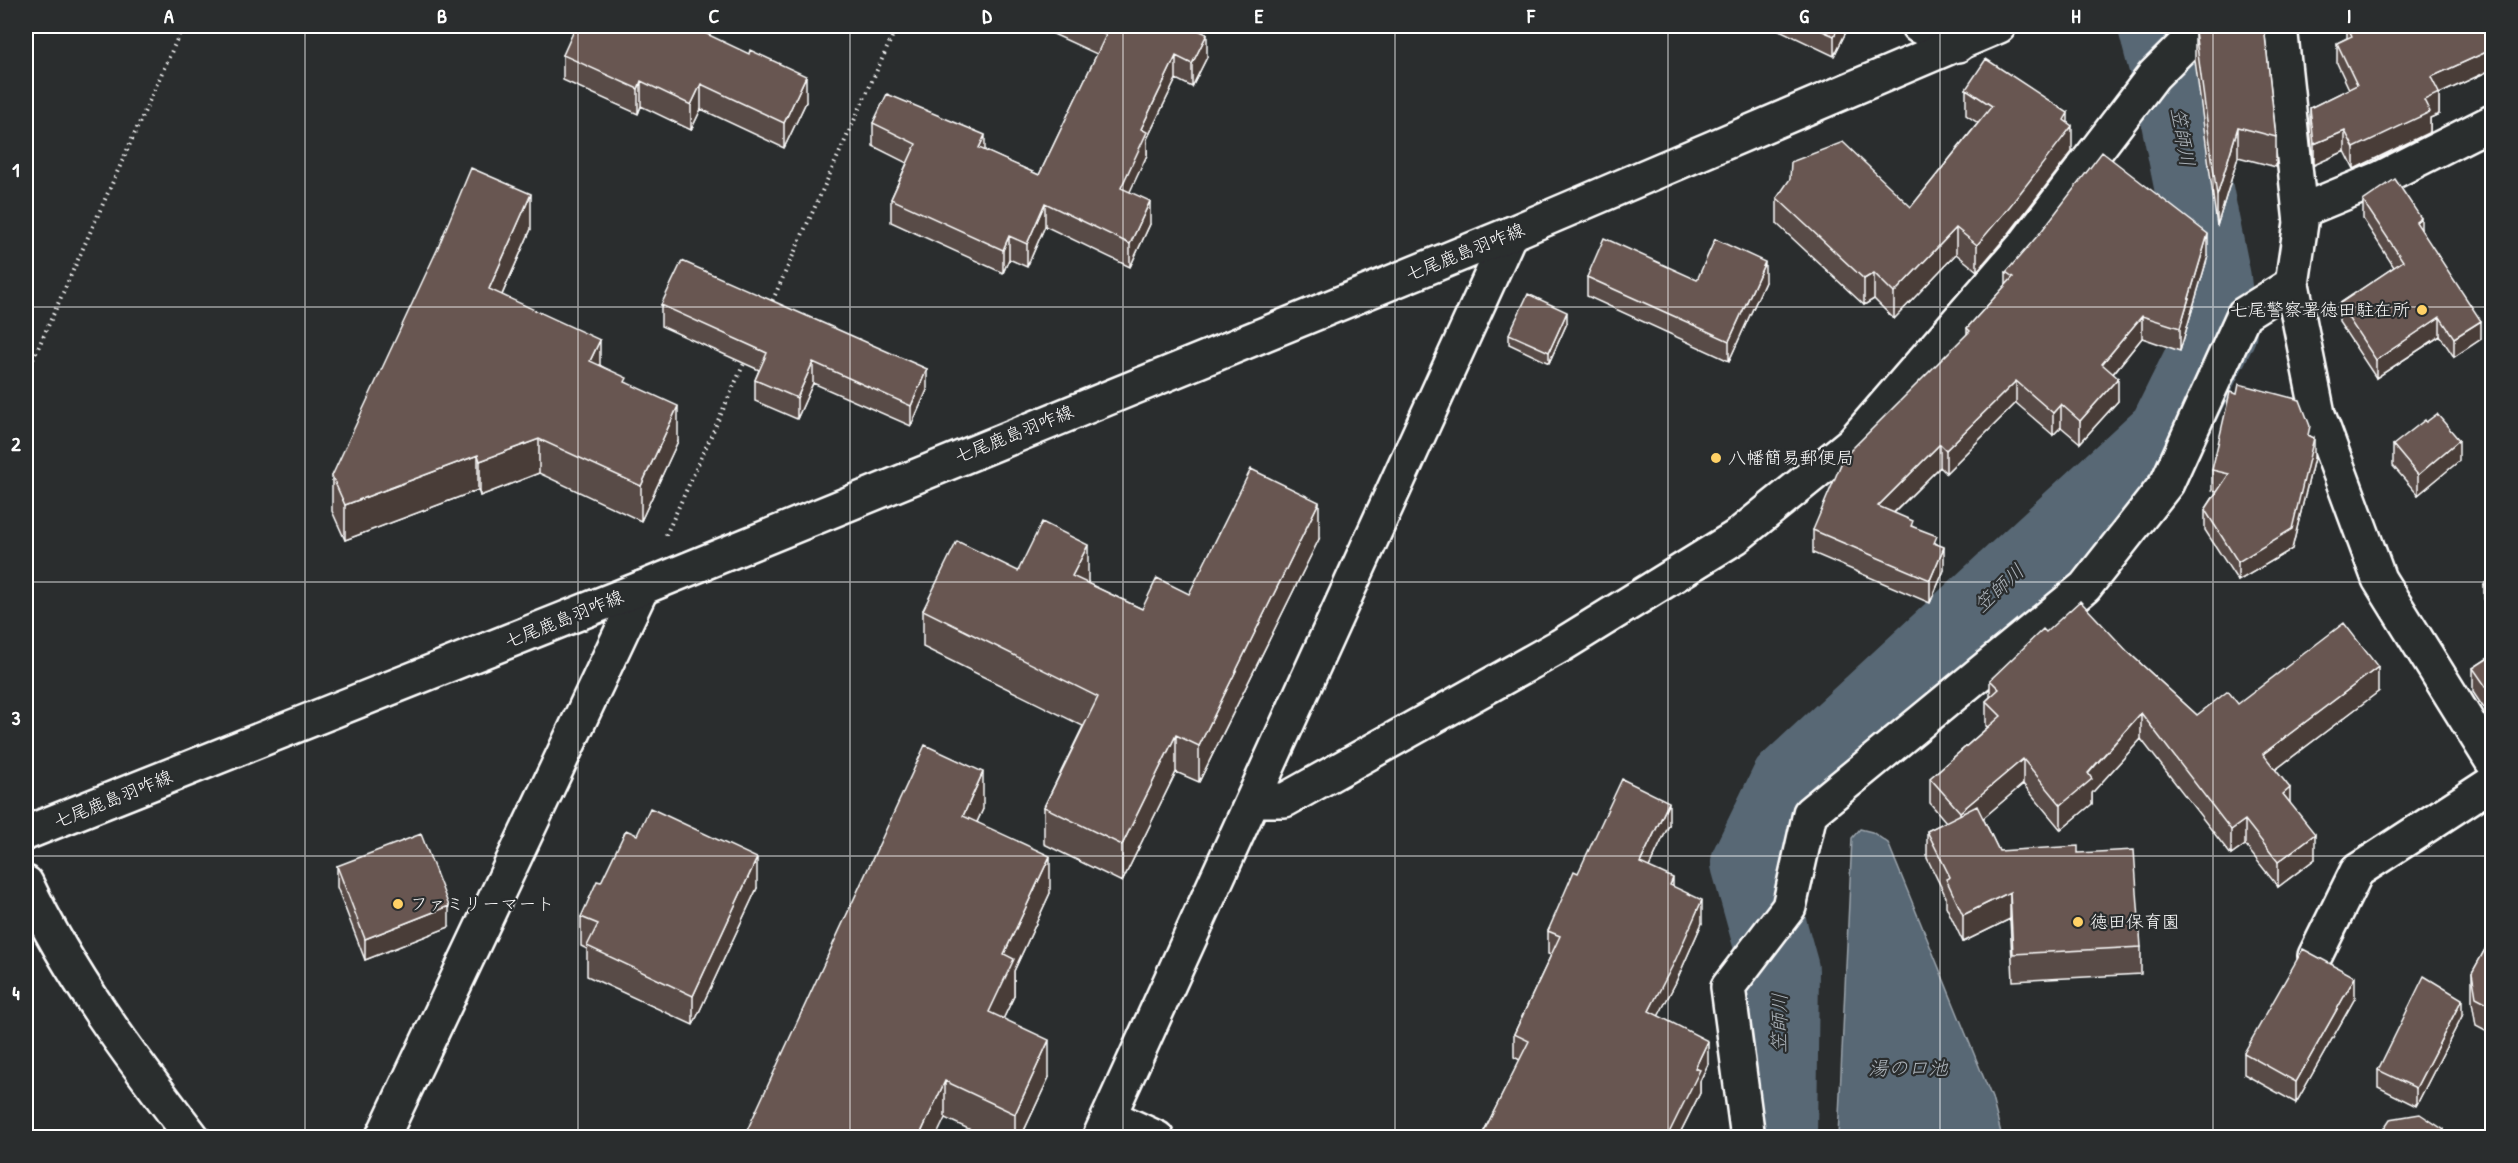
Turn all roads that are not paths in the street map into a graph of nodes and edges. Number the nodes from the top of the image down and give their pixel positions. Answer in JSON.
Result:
{"nodes":[{"id":1,"x":1918,"y":26,"type":"edge"},
{"id":2,"x":1999,"y":26,"type":"edge"},
{"id":3,"x":2280,"y":26,"type":"edge"},
{"id":4,"x":2192,"y":36,"type":"edge"},
{"id":5,"x":1958,"y":45,"type":"junction"},
{"id":6,"x":2493,"y":122,"type":"edge"},
{"id":7,"x":2301,"y":211,"type":"junction"},
{"id":8,"x":1510,"y":234,"type":"junction"},
{"id":9,"x":2292,"y":284,"type":"junction"},
{"id":10,"x":642,"y":588,"type":"junction"},
{"id":11,"x":2493,"y":761,"type":"edge"},
{"id":12,"x":2493,"y":783,"type":"edge"},
{"id":13,"x":1253,"y":800,"type":"junction"},
{"id":14,"x":26,"y":833,"type":"edge"},
{"id":15,"x":26,"y":883,"type":"edge"},
{"id":16,"x":2315,"y":956,"type":"edge"},
{"id":17,"x":1104,"y":1127,"type":"edge"},
{"id":18,"x":193,"y":1137,"type":"edge"},
{"id":19,"x":382,"y":1137,"type":"edge"},
{"id":20,"x":1157,"y":1137,"type":"edge"},
{"id":21,"x":1748,"y":1137,"type":"edge"}],
"edges":[{"from":1,"to":5,"type":"street"},
{"from":2,"to":5,"type":"street","name":"七尾鹿島羽咋線"},
{"from":3,"to":7,"type":"street"},
{"from":4,"to":13,"type":"street"},
{"from":5,"to":8,"type":"street","name":"七尾鹿島羽咋線"},
{"from":6,"to":7,"type":"street"},
{"from":7,"to":9,"type":"street"},
{"from":8,"to":10,"type":"street","name":"七尾鹿島羽咋線"},
{"from":8,"to":13,"type":"street"},
{"from":9,"to":11,"type":"street"},
{"from":9,"to":21,"type":"street"},
{"from":10,"to":14,"type":"street","name":"七尾鹿島羽咋線"},
{"from":10,"to":19,"type":"street"},
{"from":12,"to":16,"type":"street"},
{"from":13,"to":17,"type":"street"},
{"from":15,"to":18,"type":"street"},
{"from":17,"to":20,"type":"street"}]}
